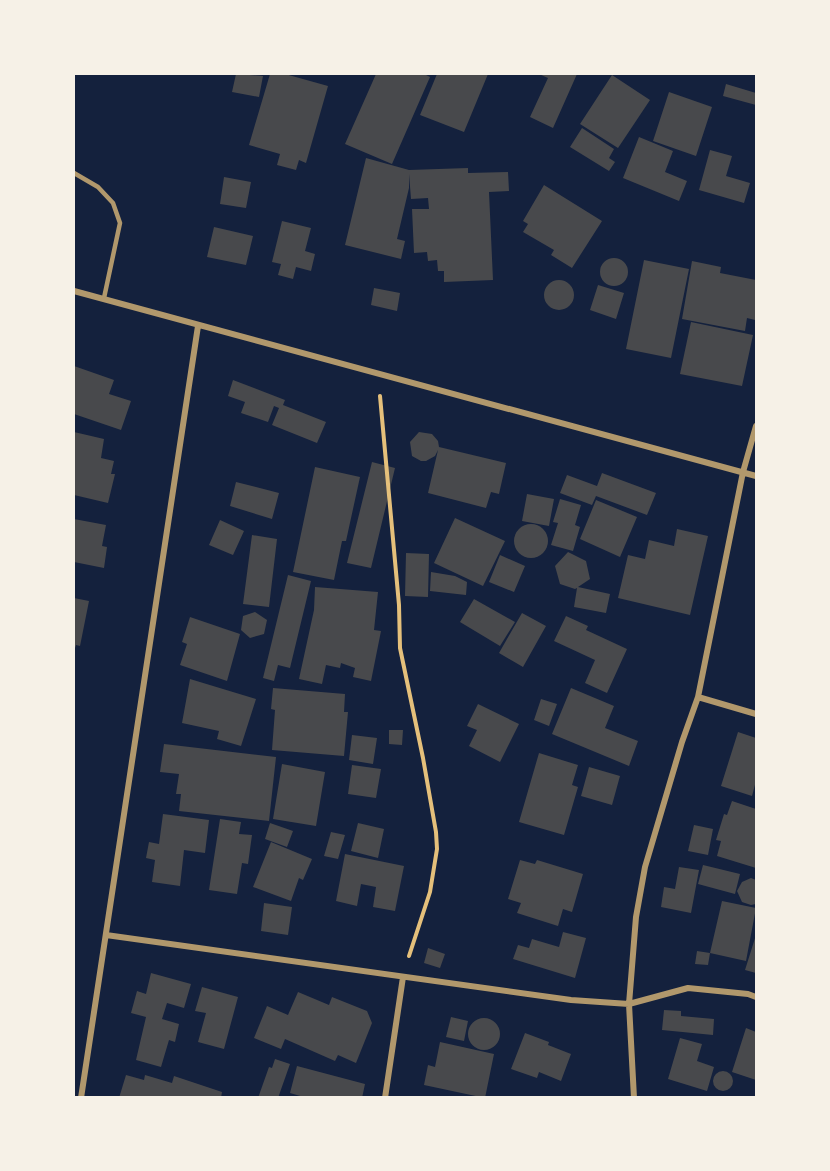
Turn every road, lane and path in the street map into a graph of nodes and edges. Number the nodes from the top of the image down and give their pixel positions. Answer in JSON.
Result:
{"nodes":[{"id":1,"x":74,"y":172,"type":"edge"},
{"id":2,"x":74,"y":291,"type":"edge"},
{"id":3,"x":104,"y":298,"type":"junction"},
{"id":4,"x":198,"y":326,"type":"junction"},
{"id":5,"x":378,"y":374,"type":"junction"},
{"id":6,"x":756,"y":426,"type":"edge"},
{"id":7,"x":743,"y":472,"type":"junction"},
{"id":8,"x":756,"y":476,"type":"edge"},
{"id":9,"x":698,"y":697,"type":"junction"},
{"id":10,"x":756,"y":714,"type":"edge"},
{"id":11,"x":106,"y":935,"type":"junction"},
{"id":12,"x":402,"y":977,"type":"junction"},
{"id":13,"x":756,"y":998,"type":"edge"},
{"id":14,"x":629,"y":1004,"type":"junction"},
{"id":15,"x":81,"y":1098,"type":"edge"},
{"id":16,"x":385,"y":1098,"type":"edge"},
{"id":17,"x":634,"y":1098,"type":"edge"}],
"edges":[{"from":1,"to":3,"type":"lane"},
{"from":2,"to":3,"type":"street"},
{"from":3,"to":4,"type":"street"},
{"from":4,"to":5,"type":"street"},
{"from":4,"to":11,"type":"street"},
{"from":5,"to":7,"type":"street"},
{"from":5,"to":12,"type":"path"},
{"from":6,"to":7,"type":"street"},
{"from":7,"to":8,"type":"street"},
{"from":7,"to":9,"type":"street"},
{"from":9,"to":10,"type":"street"},
{"from":9,"to":14,"type":"street"},
{"from":11,"to":12,"type":"street"},
{"from":11,"to":15,"type":"street"},
{"from":12,"to":14,"type":"street"},
{"from":12,"to":16,"type":"street"},
{"from":13,"to":14,"type":"street"},
{"from":14,"to":17,"type":"street"}]}
